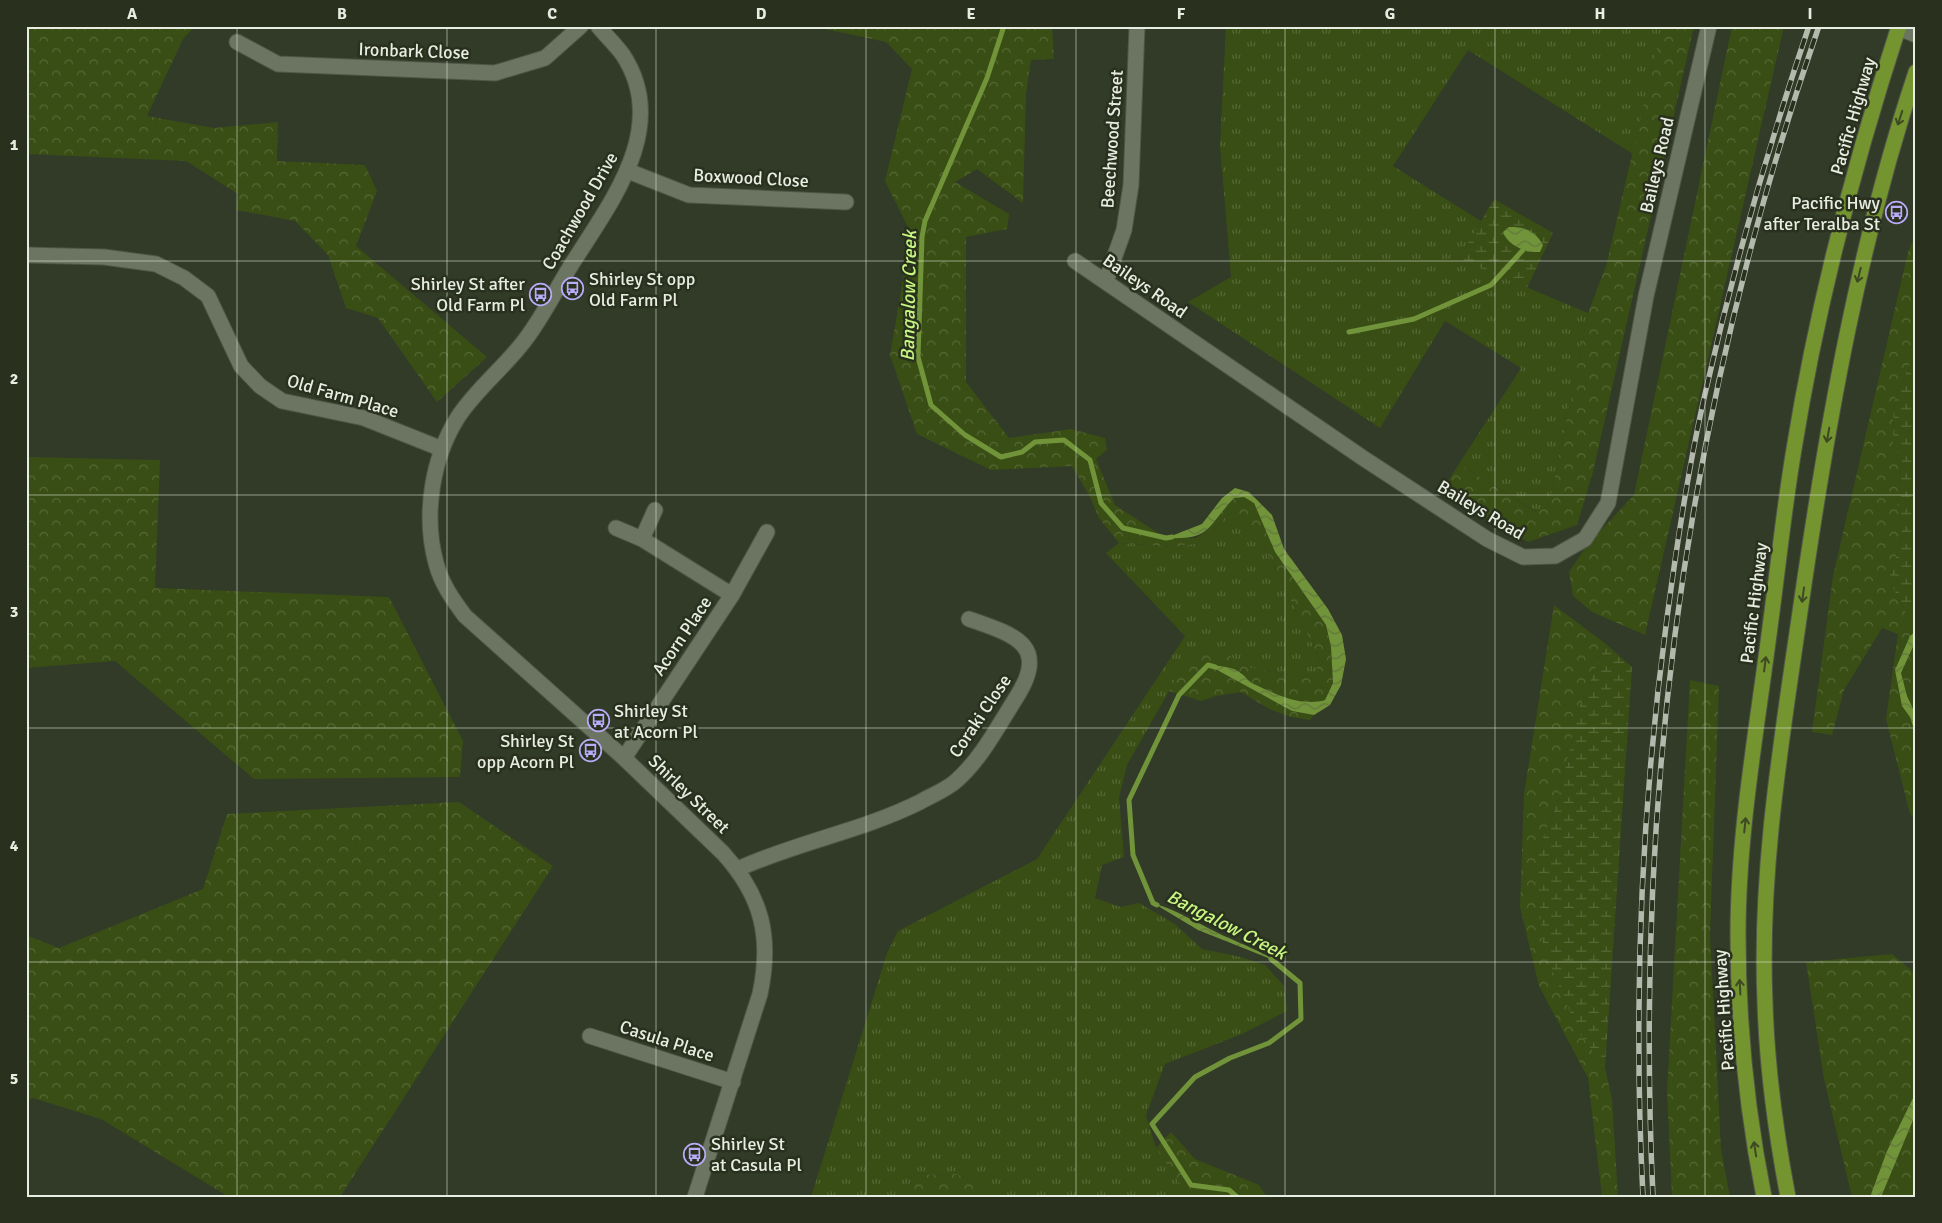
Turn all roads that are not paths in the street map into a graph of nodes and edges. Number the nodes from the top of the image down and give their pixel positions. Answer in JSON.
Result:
{"nodes":[{"id":1,"x":581,"y":26,"type":"edge"},
{"id":2,"x":598,"y":26,"type":"edge"},
{"id":3,"x":1137,"y":26,"type":"edge"},
{"id":4,"x":1709,"y":26,"type":"edge"},
{"id":5,"x":1899,"y":27,"type":"edge"},
{"id":6,"x":1916,"y":35,"type":"edge"},
{"id":7,"x":237,"y":42,"type":"dead end"},
{"id":8,"x":1916,"y":72,"type":"edge"},
{"id":9,"x":628,"y":171,"type":"junction"},
{"id":10,"x":846,"y":202,"type":"dead end"},
{"id":11,"x":26,"y":255,"type":"edge"},
{"id":12,"x":1074,"y":261,"type":"dead end"},
{"id":13,"x":1106,"y":281,"type":"junction"},
{"id":14,"x":442,"y":449,"type":"junction"},
{"id":15,"x":655,"y":510,"type":"dead end"},
{"id":16,"x":616,"y":528,"type":"dead end"},
{"id":17,"x":767,"y":532,"type":"dead end"},
{"id":18,"x":642,"y":539,"type":"junction"},
{"id":19,"x":732,"y":595,"type":"junction"},
{"id":20,"x":970,"y":619,"type":"dead end"},
{"id":21,"x":624,"y":758,"type":"junction"},
{"id":22,"x":738,"y":869,"type":"junction"},
{"id":23,"x":590,"y":1036,"type":"dead end"},
{"id":24,"x":733,"y":1082,"type":"junction"},
{"id":25,"x":695,"y":1197,"type":"edge"},
{"id":26,"x":1764,"y":1197,"type":"edge"},
{"id":27,"x":1788,"y":1197,"type":"edge"}],
"edges":[{"from":1,"to":7,"type":"street","name":"Ironbark Close"},
{"from":2,"to":9,"type":"street","name":"Coachwood Drive"},
{"from":3,"to":13,"type":"street","name":"Beechwood Street"},
{"from":4,"to":13,"type":"street","name":"Baileys Road"},
{"from":5,"to":6,"type":"street"},
{"from":26,"to":5,"type":"main road","name":"Pacific Highway","one_way":true},
{"from":8,"to":27,"type":"main road","one_way":true},
{"from":9,"to":10,"type":"street","name":"Boxwood Close"},
{"from":9,"to":14,"type":"street","name":"Coachwood Drive"},
{"from":11,"to":14,"type":"street","name":"Old Farm Place"},
{"from":12,"to":13,"type":"street","name":"Baileys Road"},
{"from":14,"to":21,"type":"street","name":"Shirley Street"},
{"from":15,"to":18,"type":"street"},
{"from":16,"to":18,"type":"street"},
{"from":17,"to":19,"type":"street","name":"Acorn Place"},
{"from":18,"to":19,"type":"street"},
{"from":19,"to":21,"type":"street","name":"Acorn Place"},
{"from":20,"to":22,"type":"street","name":"Coraki Close"},
{"from":21,"to":22,"type":"street","name":"Shirley Street"},
{"from":22,"to":24,"type":"street","name":"Shirley Street"},
{"from":23,"to":24,"type":"street","name":"Casula Place"},
{"from":24,"to":25,"type":"street","name":"Shirley Street"}]}
